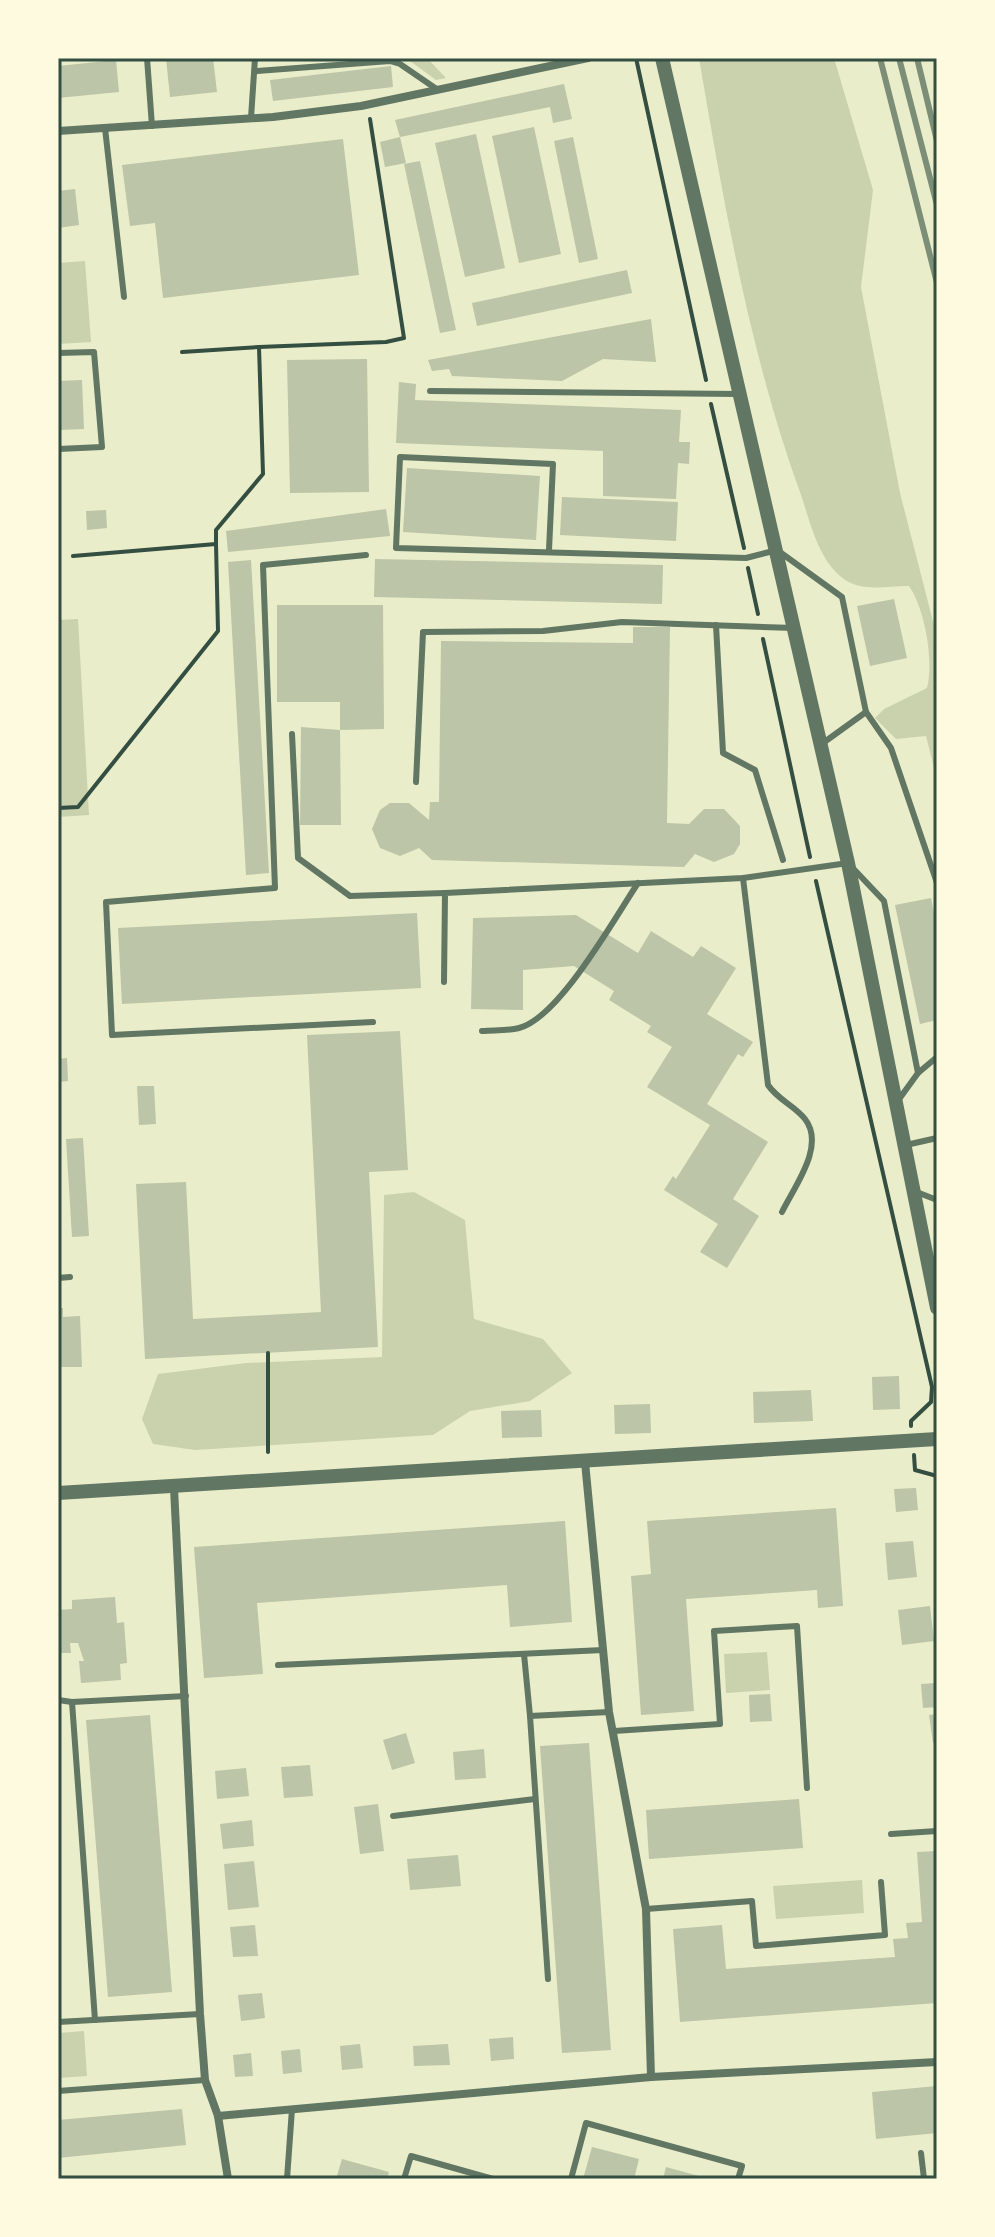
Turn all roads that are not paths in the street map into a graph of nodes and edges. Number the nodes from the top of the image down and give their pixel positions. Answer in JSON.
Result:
{"nodes":[{"id":1,"x":147,"y":58,"type":"edge"},
{"id":2,"x":255,"y":58,"type":"edge"},
{"id":3,"x":451,"y":58,"type":"edge"},
{"id":4,"x":467,"y":58,"type":"edge"},
{"id":5,"x":588,"y":58,"type":"edge"},
{"id":6,"x":662,"y":58,"type":"edge"},
{"id":7,"x":257,"y":71,"type":"junction"},
{"id":8,"x":438,"y":90,"type":"junction"},
{"id":9,"x":251,"y":118,"type":"junction"},
{"id":10,"x":152,"y":126,"type":"junction"},
{"id":11,"x":105,"y":128,"type":"junction"},
{"id":12,"x":58,"y":131,"type":"edge"},
{"id":13,"x":124,"y":297,"type":"dead end"},
{"id":14,"x":58,"y":353,"type":"edge"},
{"id":15,"x":430,"y":391,"type":"dead end"},
{"id":16,"x":741,"y":394,"type":"junction"},
{"id":17,"x":58,"y":449,"type":"edge"},
{"id":18,"x":549,"y":550,"type":"junction"},
{"id":19,"x":777,"y":550,"type":"junction"},
{"id":20,"x":366,"y":555,"type":"dead end"},
{"id":21,"x":716,"y":625,"type":"junction"},
{"id":22,"x":794,"y":628,"type":"junction"},
{"id":23,"x":866,"y":712,"type":"junction"},
{"id":24,"x":292,"y":734,"type":"dead end"},
{"id":25,"x":820,"y":745,"type":"junction"},
{"id":26,"x":416,"y":782,"type":"dead end"},
{"id":27,"x":783,"y":860,"type":"dead end"},
{"id":28,"x":848,"y":863,"type":"junction"},
{"id":29,"x":743,"y":878,"type":"junction"},
{"id":30,"x":638,"y":883,"type":"junction"},
{"id":31,"x":937,"y":883,"type":"edge"},
{"id":32,"x":445,"y":893,"type":"junction"},
{"id":33,"x":444,"y":982,"type":"dead end"},
{"id":34,"x":373,"y":1022,"type":"dead end"},
{"id":35,"x":482,"y":1031,"type":"dead end"},
{"id":36,"x":937,"y":1057,"type":"edge"},
{"id":37,"x":918,"y":1073,"type":"junction"},
{"id":38,"x":895,"y":1105,"type":"junction"},
{"id":39,"x":937,"y":1138,"type":"edge"},
{"id":40,"x":903,"y":1146,"type":"junction"},
{"id":41,"x":912,"y":1190,"type":"junction"},
{"id":42,"x":937,"y":1200,"type":"edge"},
{"id":43,"x":782,"y":1212,"type":"dead end"},
{"id":44,"x":70,"y":1277,"type":"dead end"},
{"id":45,"x":58,"y":1278,"type":"edge"},
{"id":46,"x":937,"y":1308,"type":"edge"},
{"id":47,"x":937,"y":1439,"type":"edge"},
{"id":48,"x":585,"y":1462,"type":"junction"},
{"id":49,"x":174,"y":1488,"type":"junction"},
{"id":50,"x":58,"y":1493,"type":"edge"},
{"id":51,"x":603,"y":1650,"type":"junction"},
{"id":52,"x":524,"y":1654,"type":"junction"},
{"id":53,"x":278,"y":1665,"type":"dead end"},
{"id":54,"x":186,"y":1696,"type":"junction"},
{"id":55,"x":58,"y":1700,"type":"edge"},
{"id":56,"x":72,"y":1702,"type":"junction"},
{"id":57,"x":609,"y":1712,"type":"junction"},
{"id":58,"x":530,"y":1716,"type":"junction"},
{"id":59,"x":614,"y":1731,"type":"junction"},
{"id":60,"x":807,"y":1788,"type":"dead end"},
{"id":61,"x":535,"y":1799,"type":"junction"},
{"id":62,"x":393,"y":1816,"type":"dead end"},
{"id":63,"x":937,"y":1831,"type":"edge"},
{"id":64,"x":891,"y":1834,"type":"dead end"},
{"id":65,"x":881,"y":1882,"type":"dead end"},
{"id":66,"x":646,"y":1909,"type":"junction"},
{"id":67,"x":548,"y":1979,"type":"dead end"},
{"id":68,"x":200,"y":2014,"type":"junction"},
{"id":69,"x":95,"y":2020,"type":"junction"},
{"id":70,"x":58,"y":2022,"type":"edge"},
{"id":71,"x":937,"y":2062,"type":"edge"},
{"id":72,"x":651,"y":2077,"type":"junction"},
{"id":73,"x":205,"y":2080,"type":"junction"},
{"id":74,"x":58,"y":2091,"type":"edge"},
{"id":75,"x":292,"y":2109,"type":"junction"},
{"id":76,"x":218,"y":2116,"type":"junction"},
{"id":77,"x":921,"y":2153,"type":"dead end"},
{"id":78,"x":228,"y":2179,"type":"edge"},
{"id":79,"x":287,"y":2179,"type":"edge"},
{"id":80,"x":404,"y":2179,"type":"edge"},
{"id":81,"x":493,"y":2179,"type":"edge"},
{"id":82,"x":571,"y":2179,"type":"edge"},
{"id":83,"x":738,"y":2179,"type":"edge"},
{"id":84,"x":924,"y":2179,"type":"edge"}],
"edges":[{"from":1,"to":10,"type":"lane"},
{"from":2,"to":7,"type":"lane"},
{"from":3,"to":4,"type":"lane"},
{"from":5,"to":8,"type":"street"},
{"from":6,"to":16,"type":"street"},
{"from":7,"to":8,"type":"lane"},
{"from":7,"to":9,"type":"lane"},
{"from":8,"to":9,"type":"street"},
{"from":9,"to":10,"type":"street"},
{"from":10,"to":11,"type":"street"},
{"from":11,"to":12,"type":"street"},
{"from":11,"to":13,"type":"lane"},
{"from":14,"to":17,"type":"lane"},
{"from":15,"to":16,"type":"lane"},
{"from":16,"to":19,"type":"street"},
{"from":18,"to":18,"type":"lane"},
{"from":18,"to":19,"type":"lane"},
{"from":19,"to":22,"type":"street"},
{"from":19,"to":23,"type":"lane"},
{"from":20,"to":34,"type":"lane"},
{"from":21,"to":22,"type":"lane"},
{"from":21,"to":26,"type":"lane"},
{"from":21,"to":27,"type":"lane"},
{"from":22,"to":25,"type":"street"},
{"from":23,"to":25,"type":"lane"},
{"from":23,"to":31,"type":"lane"},
{"from":24,"to":32,"type":"lane"},
{"from":25,"to":28,"type":"street"},
{"from":28,"to":29,"type":"lane"},
{"from":28,"to":37,"type":"lane"},
{"from":28,"to":38,"type":"street"},
{"from":29,"to":30,"type":"lane"},
{"from":29,"to":43,"type":"lane"},
{"from":30,"to":32,"type":"lane"},
{"from":30,"to":35,"type":"lane"},
{"from":32,"to":33,"type":"lane"},
{"from":36,"to":37,"type":"lane"},
{"from":37,"to":38,"type":"lane"},
{"from":38,"to":40,"type":"street"},
{"from":39,"to":40,"type":"lane"},
{"from":40,"to":41,"type":"street"},
{"from":41,"to":42,"type":"lane"},
{"from":41,"to":46,"type":"street"},
{"from":44,"to":45,"type":"lane"},
{"from":47,"to":48,"type":"street"},
{"from":48,"to":49,"type":"street"},
{"from":48,"to":51,"type":"street"},
{"from":49,"to":50,"type":"street"},
{"from":49,"to":54,"type":"street"},
{"from":51,"to":52,"type":"lane"},
{"from":51,"to":57,"type":"street"},
{"from":52,"to":53,"type":"lane"},
{"from":52,"to":58,"type":"lane"},
{"from":54,"to":56,"type":"lane"},
{"from":54,"to":68,"type":"street"},
{"from":55,"to":56,"type":"lane"},
{"from":56,"to":69,"type":"lane"},
{"from":57,"to":58,"type":"lane"},
{"from":57,"to":59,"type":"street"},
{"from":58,"to":61,"type":"lane"},
{"from":59,"to":60,"type":"lane"},
{"from":59,"to":66,"type":"street"},
{"from":61,"to":62,"type":"lane"},
{"from":61,"to":67,"type":"lane"},
{"from":63,"to":64,"type":"lane"},
{"from":65,"to":66,"type":"lane"},
{"from":66,"to":72,"type":"street"},
{"from":68,"to":69,"type":"lane"},
{"from":68,"to":73,"type":"street"},
{"from":69,"to":70,"type":"lane"},
{"from":71,"to":72,"type":"street"},
{"from":72,"to":75,"type":"street"},
{"from":73,"to":74,"type":"lane"},
{"from":73,"to":76,"type":"street"},
{"from":75,"to":76,"type":"street"},
{"from":75,"to":79,"type":"lane"},
{"from":76,"to":78,"type":"street"},
{"from":77,"to":84,"type":"lane"},
{"from":80,"to":81,"type":"lane"},
{"from":82,"to":83,"type":"lane"}]}
